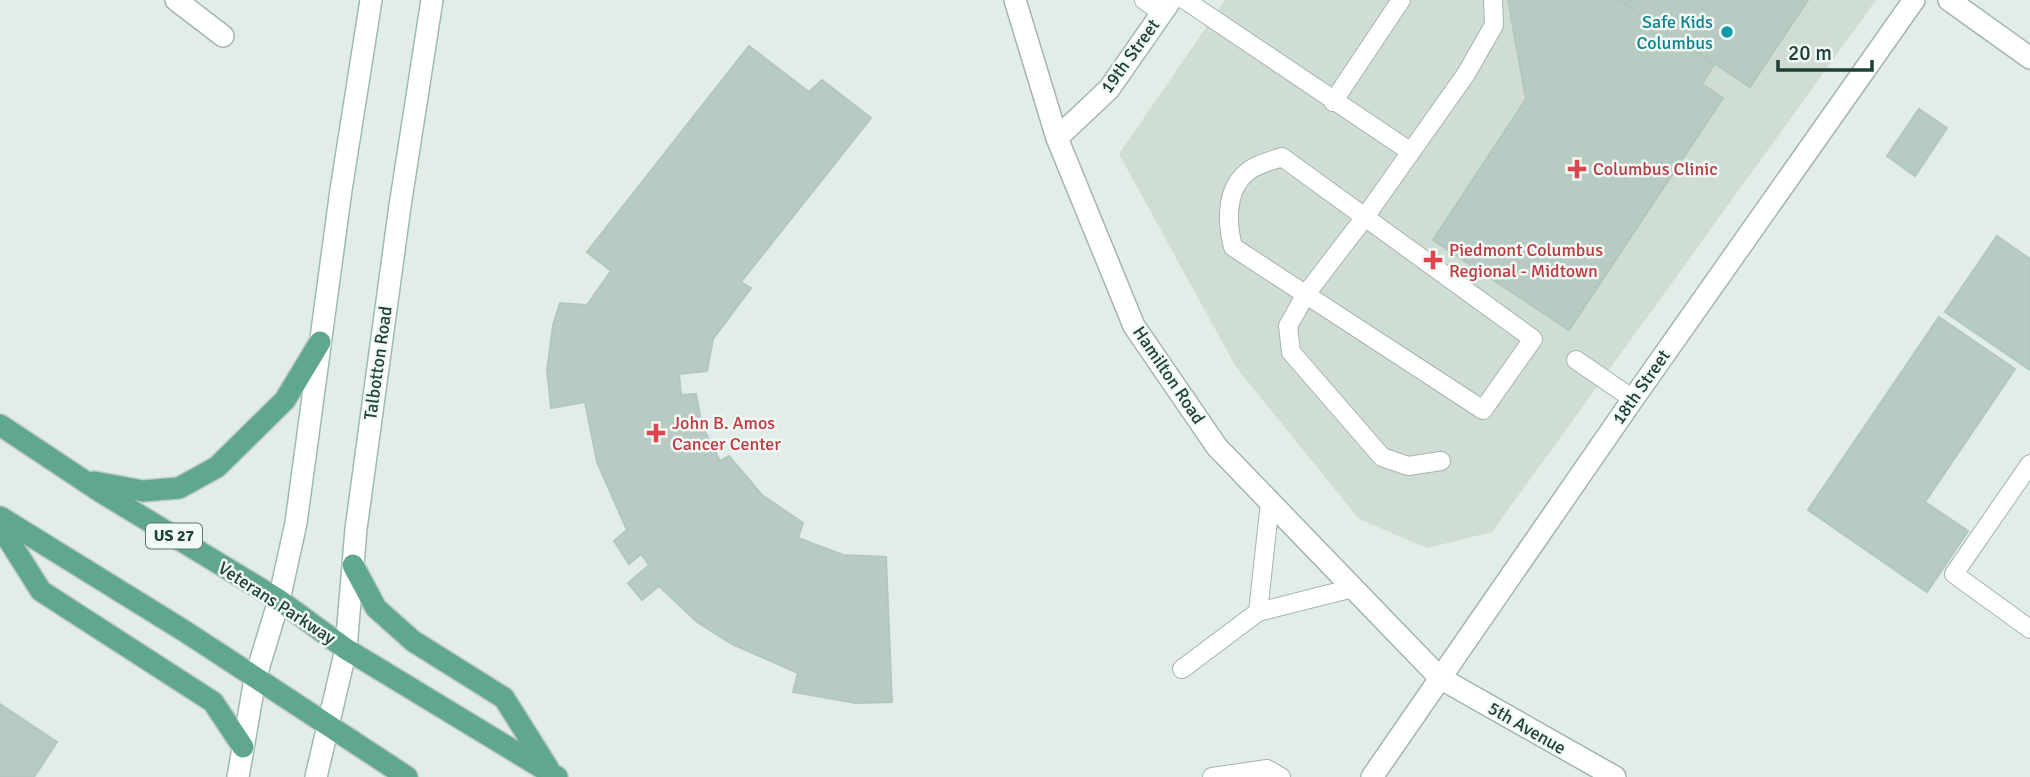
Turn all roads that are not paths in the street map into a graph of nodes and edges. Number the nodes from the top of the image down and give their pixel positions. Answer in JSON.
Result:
{"nodes":[{"id":1,"x":176,"y":0,"type":"edge"},
{"id":2,"x":371,"y":0,"type":"edge"},
{"id":3,"x":432,"y":0,"type":"edge"},
{"id":4,"x":1015,"y":0,"type":"edge"},
{"id":5,"x":1144,"y":0,"type":"edge"},
{"id":6,"x":1185,"y":0,"type":"edge"},
{"id":7,"x":1401,"y":0,"type":"edge"},
{"id":8,"x":1493,"y":0,"type":"edge"},
{"id":9,"x":1914,"y":0,"type":"edge"},
{"id":10,"x":1949,"y":0,"type":"edge"},
{"id":11,"x":1166,"y":6,"type":"edge"},
{"id":12,"x":223,"y":36,"type":"dead end"},
{"id":13,"x":2030,"y":58,"type":"edge"},
{"id":14,"x":1333,"y":102,"type":"junction"},
{"id":15,"x":1056,"y":138,"type":"junction"},
{"id":16,"x":1411,"y":152,"type":"junction"},
{"id":17,"x":1365,"y":218,"type":"junction"},
{"id":18,"x":1306,"y":294,"type":"junction"},
{"id":19,"x":320,"y":342,"type":"junction"},
{"id":20,"x":1576,"y":360,"type":"dead end"},
{"id":21,"x":1633,"y":399,"type":"junction"},
{"id":22,"x":0,"y":425,"type":"edge"},
{"id":23,"x":1441,"y":460,"type":"dead end"},
{"id":24,"x":2030,"y":464,"type":"edge"},
{"id":25,"x":83,"y":480,"type":"junction"},
{"id":26,"x":1270,"y":502,"type":"junction"},
{"id":27,"x":0,"y":517,"type":"edge"},
{"id":28,"x":0,"y":526,"type":"edge"},
{"id":29,"x":353,"y":565,"type":"junction"},
{"id":30,"x":1353,"y":588,"type":"junction"},
{"id":31,"x":279,"y":600,"type":"junction"},
{"id":32,"x":1258,"y":612,"type":"junction"},
{"id":33,"x":2030,"y":629,"type":"edge"},
{"id":34,"x":346,"y":649,"type":"junction"},
{"id":35,"x":1182,"y":669,"type":"dead end"},
{"id":36,"x":1440,"y":678,"type":"junction"},
{"id":37,"x":255,"y":679,"type":"junction"},
{"id":38,"x":327,"y":727,"type":"junction"},
{"id":39,"x":243,"y":747,"type":"junction"},
{"id":40,"x":554,"y":775,"type":"edge"},
{"id":41,"x":238,"y":777,"type":"edge"},
{"id":42,"x":316,"y":777,"type":"edge"},
{"id":43,"x":407,"y":777,"type":"edge"},
{"id":44,"x":1212,"y":777,"type":"edge"},
{"id":45,"x":1281,"y":777,"type":"edge"},
{"id":46,"x":1372,"y":777,"type":"edge"},
{"id":47,"x":1615,"y":777,"type":"edge"}],
"edges":[{"from":1,"to":12,"type":"street"},
{"from":2,"to":19,"type":"street"},
{"from":3,"to":29,"type":"street","name":"Talbotton Road"},
{"from":4,"to":15,"type":"street","name":"Hamilton Road"},
{"from":5,"to":11,"type":"lane"},
{"from":6,"to":14,"type":"lane"},
{"from":7,"to":14,"type":"lane"},
{"from":8,"to":16,"type":"lane"},
{"from":9,"to":21,"type":"street","name":"18th Street"},
{"from":10,"to":13,"type":"street"},
{"from":11,"to":15,"type":"street","name":"19th Street"},
{"from":14,"to":16,"type":"lane"},
{"from":15,"to":26,"type":"street","name":"Hamilton Road"},
{"from":16,"to":17,"type":"lane"},
{"from":17,"to":18,"type":"lane"},
{"from":17,"to":18,"type":"lane"},
{"from":17,"to":18,"type":"lane"},
{"from":18,"to":23,"type":"lane"},
{"from":19,"to":25,"type":"main road"},
{"from":19,"to":31,"type":"street"},
{"from":20,"to":21,"type":"lane"},
{"from":21,"to":36,"type":"street","name":"18th Street"},
{"from":22,"to":25,"type":"main road","name":"Veterans Parkway","number":"US 27"},
{"from":24,"to":33,"type":"lane"},
{"from":25,"to":31,"type":"main road","name":"Veterans Parkway","number":"US 27"},
{"from":26,"to":30,"type":"street","name":"Hamilton Road"},
{"from":26,"to":32,"type":"lane"},
{"from":27,"to":37,"type":"main road"},
{"from":28,"to":39,"type":"main road"},
{"from":29,"to":34,"type":"street","name":"Talbotton Road"},
{"from":29,"to":40,"type":"main road"},
{"from":30,"to":32,"type":"lane"},
{"from":30,"to":36,"type":"street","name":"Hamilton Road"},
{"from":31,"to":34,"type":"main road","name":"Veterans Parkway","number":"US 27"},
{"from":31,"to":37,"type":"street"},
{"from":32,"to":35,"type":"lane"},
{"from":34,"to":38,"type":"street","name":"Talbotton Road"},
{"from":34,"to":40,"type":"main road","name":"Veterans Parkway","number":"US 27"},
{"from":36,"to":46,"type":"street","name":"18th Street"},
{"from":36,"to":47,"type":"street","name":"5th Avenue"},
{"from":37,"to":38,"type":"main road"},
{"from":37,"to":39,"type":"street"},
{"from":38,"to":42,"type":"street"},
{"from":38,"to":43,"type":"main road"},
{"from":39,"to":41,"type":"street"},
{"from":44,"to":45,"type":"lane"}]}
